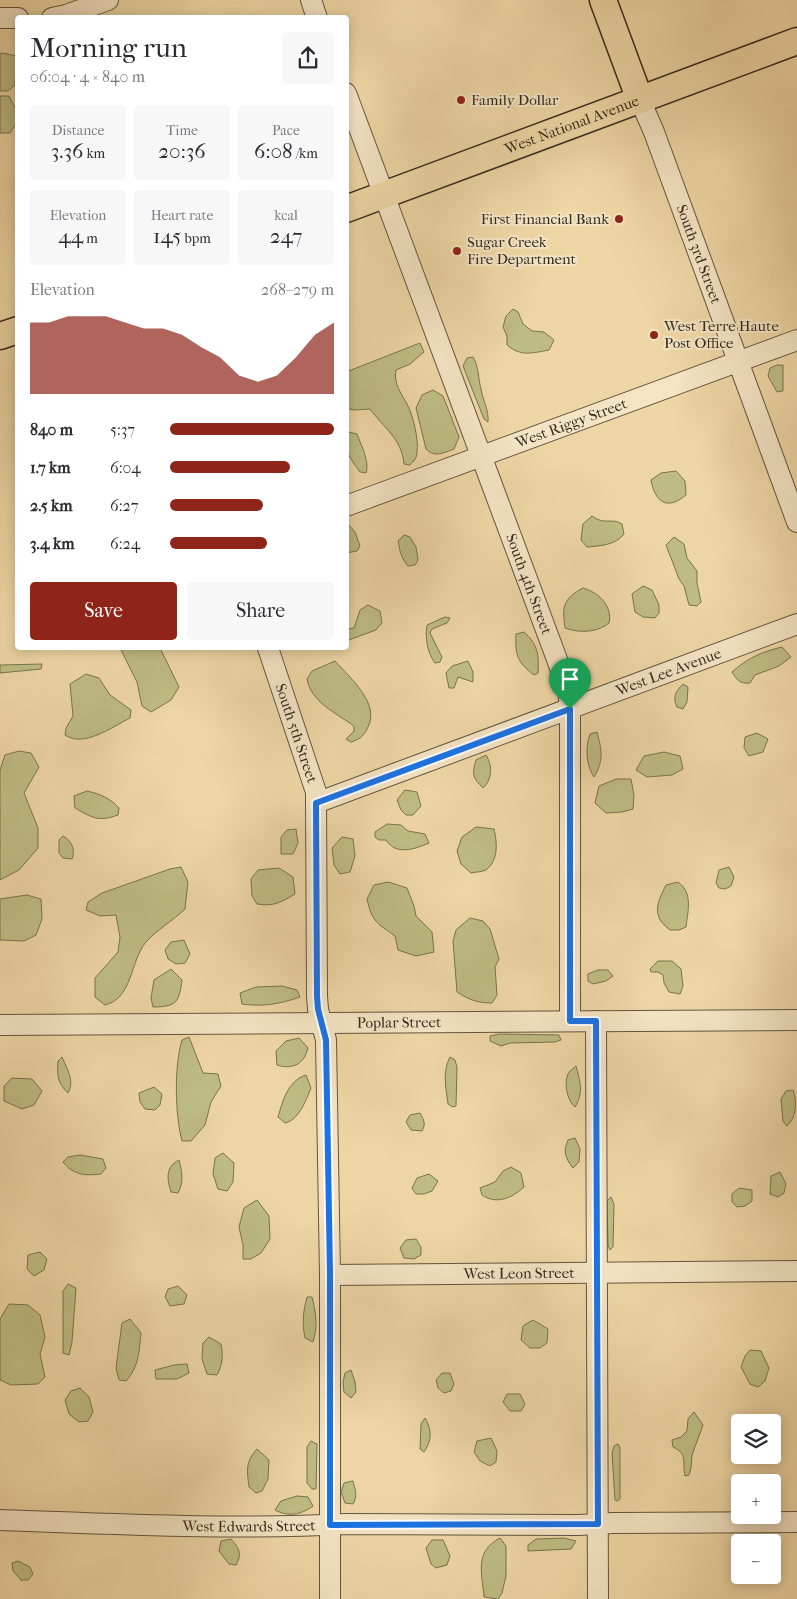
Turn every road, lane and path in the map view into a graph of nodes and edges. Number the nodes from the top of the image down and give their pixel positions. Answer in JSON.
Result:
{"nodes":[{"id":1,"x":108,"y":0,"type":"edge"},
{"id":2,"x":311,"y":0,"type":"edge"},
{"id":3,"x":603,"y":0,"type":"edge"},
{"id":4,"x":66,"y":15,"type":"edge"},
{"id":5,"x":317,"y":15,"type":"edge"},
{"id":6,"x":0,"y":18,"type":"edge"},
{"id":7,"x":15,"y":18,"type":"edge"},
{"id":8,"x":797,"y":41,"type":"edge"},
{"id":9,"x":640,"y":100,"type":"junction"},
{"id":10,"x":349,"y":101,"type":"edge"},
{"id":11,"x":385,"y":194,"type":"junction"},
{"id":12,"x":349,"y":208,"type":"edge"},
{"id":13,"x":15,"y":331,"type":"edge"},
{"id":14,"x":0,"y":336,"type":"edge"},
{"id":15,"x":797,"y":340,"type":"edge"},
{"id":16,"x":738,"y":362,"type":"junction"},
{"id":17,"x":481,"y":456,"type":"junction"},
{"id":18,"x":349,"y":505,"type":"edge"},
{"id":19,"x":797,"y":522,"type":"edge"},
{"id":20,"x":797,"y":624,"type":"edge"},
{"id":21,"x":269,"y":650,"type":"edge"},
{"id":22,"x":570,"y":709,"type":"junction"},
{"id":23,"x":316,"y":803,"type":"junction"},
{"id":24,"x":797,"y":1020,"type":"edge"},
{"id":25,"x":570,"y":1021,"type":"junction"},
{"id":26,"x":596,"y":1021,"type":"junction"},
{"id":27,"x":322,"y":1023,"type":"junction"},
{"id":28,"x":0,"y":1024,"type":"edge"},
{"id":29,"x":797,"y":1271,"type":"edge"},
{"id":30,"x":596,"y":1273,"type":"junction"},
{"id":31,"x":330,"y":1274,"type":"junction"},
{"id":32,"x":0,"y":1520,"type":"edge"},
{"id":33,"x":797,"y":1522,"type":"edge"},
{"id":34,"x":598,"y":1524,"type":"junction"},
{"id":35,"x":330,"y":1525,"type":"junction"},
{"id":36,"x":330,"y":1599,"type":"edge"},
{"id":37,"x":598,"y":1599,"type":"edge"}],
"edges":[{"from":1,"to":4,"type":"street"},
{"from":2,"to":5,"type":"street"},
{"from":3,"to":9,"type":"main road"},
{"from":6,"to":7,"type":"street"},
{"from":8,"to":9,"type":"main road","name":"West National Avenue"},
{"from":9,"to":11,"type":"main road","name":"West National Avenue"},
{"from":9,"to":16,"type":"street","name":"South 3rd Street"},
{"from":10,"to":11,"type":"street","name":"South 4th Street"},
{"from":11,"to":12,"type":"main road","name":"West National Avenue"},
{"from":11,"to":17,"type":"street","name":"South 4th Street"},
{"from":13,"to":14,"type":"main road"},
{"from":15,"to":16,"type":"street","name":"West Riggy Street"},
{"from":16,"to":17,"type":"street","name":"West Riggy Street"},
{"from":16,"to":19,"type":"street","name":"South 3rd Street"},
{"from":17,"to":18,"type":"street","name":"West Riggy Street"},
{"from":17,"to":22,"type":"street","name":"South 4th Street"},
{"from":20,"to":22,"type":"street","name":"West Lee Avenue"},
{"from":21,"to":23,"type":"street","name":"South 5th Street"},
{"from":22,"to":23,"type":"street","name":"West Lee Avenue"},
{"from":22,"to":25,"type":"street","name":"South 4th Street"},
{"from":23,"to":27,"type":"street","name":"South 5th Street"},
{"from":24,"to":26,"type":"street","name":"Poplar Street"},
{"from":25,"to":26,"type":"street","name":"Poplar Street"},
{"from":25,"to":27,"type":"street","name":"Poplar Street"},
{"from":26,"to":30,"type":"street"},
{"from":27,"to":28,"type":"street","name":"Poplar Street"},
{"from":27,"to":31,"type":"street","name":"South 5th Street"},
{"from":29,"to":30,"type":"street","name":"West Leon Street"},
{"from":30,"to":31,"type":"street","name":"West Leon Street"},
{"from":30,"to":34,"type":"street"},
{"from":31,"to":35,"type":"street","name":"South 5th Street"},
{"from":32,"to":35,"type":"street","name":"West Edwards Street"},
{"from":33,"to":34,"type":"street","name":"West Edwards Street"},
{"from":34,"to":35,"type":"street","name":"West Edwards Street"},
{"from":34,"to":37,"type":"street"},
{"from":35,"to":36,"type":"street","name":"South 5th Street"}]}
